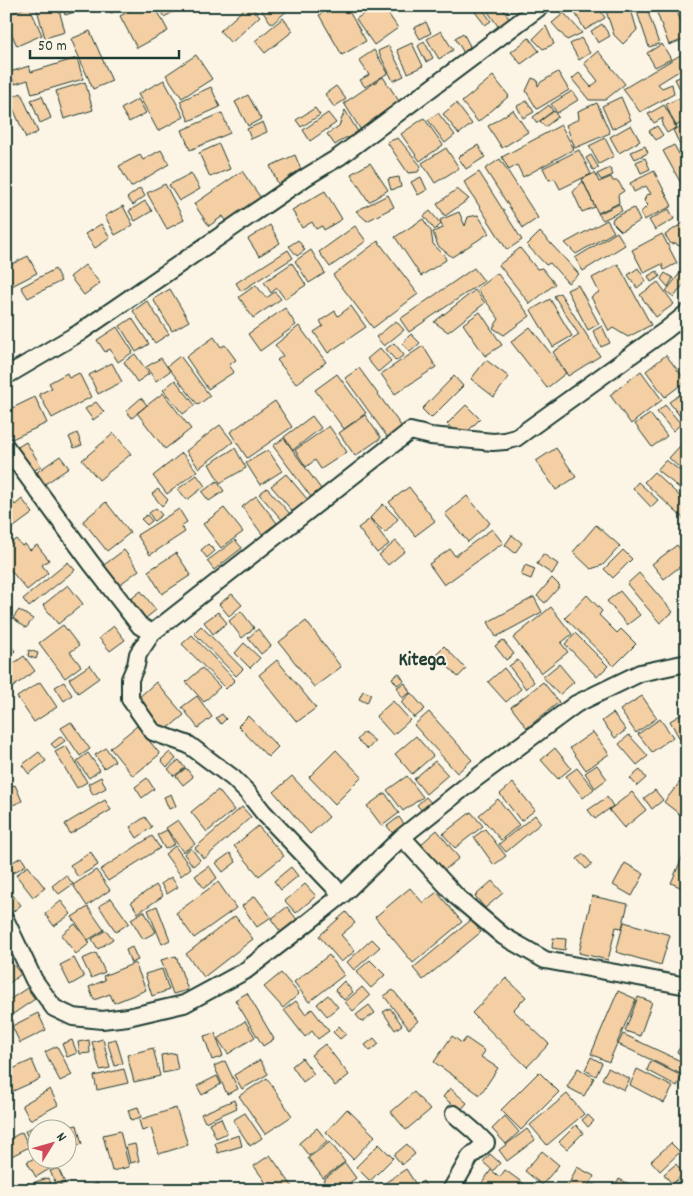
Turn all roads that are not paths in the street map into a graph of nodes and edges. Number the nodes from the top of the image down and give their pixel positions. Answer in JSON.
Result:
{"nodes":[{"id":1,"x":541,"y":6,"type":"edge"},
{"id":2,"x":687,"y":313,"type":"edge"},
{"id":3,"x":6,"y":376,"type":"edge"},
{"id":4,"x":6,"y":447,"type":"edge"},
{"id":5,"x":152,"y":633,"type":"junction"},
{"id":6,"x":687,"y":663,"type":"edge"},
{"id":7,"x":402,"y":838,"type":"junction"},
{"id":8,"x":342,"y":895,"type":"junction"},
{"id":9,"x":6,"y":920,"type":"edge"},
{"id":10,"x":687,"y":986,"type":"edge"},
{"id":11,"x":454,"y":1114,"type":"dead end"},
{"id":12,"x":451,"y":1190,"type":"edge"}],
"edges":[{"from":1,"to":3,"type":"street"},
{"from":2,"to":5,"type":"street"},
{"from":4,"to":5,"type":"street"},
{"from":5,"to":8,"type":"street"},
{"from":6,"to":7,"type":"street"},
{"from":7,"to":8,"type":"street"},
{"from":7,"to":10,"type":"street"},
{"from":8,"to":9,"type":"street"},
{"from":11,"to":12,"type":"street"}]}
